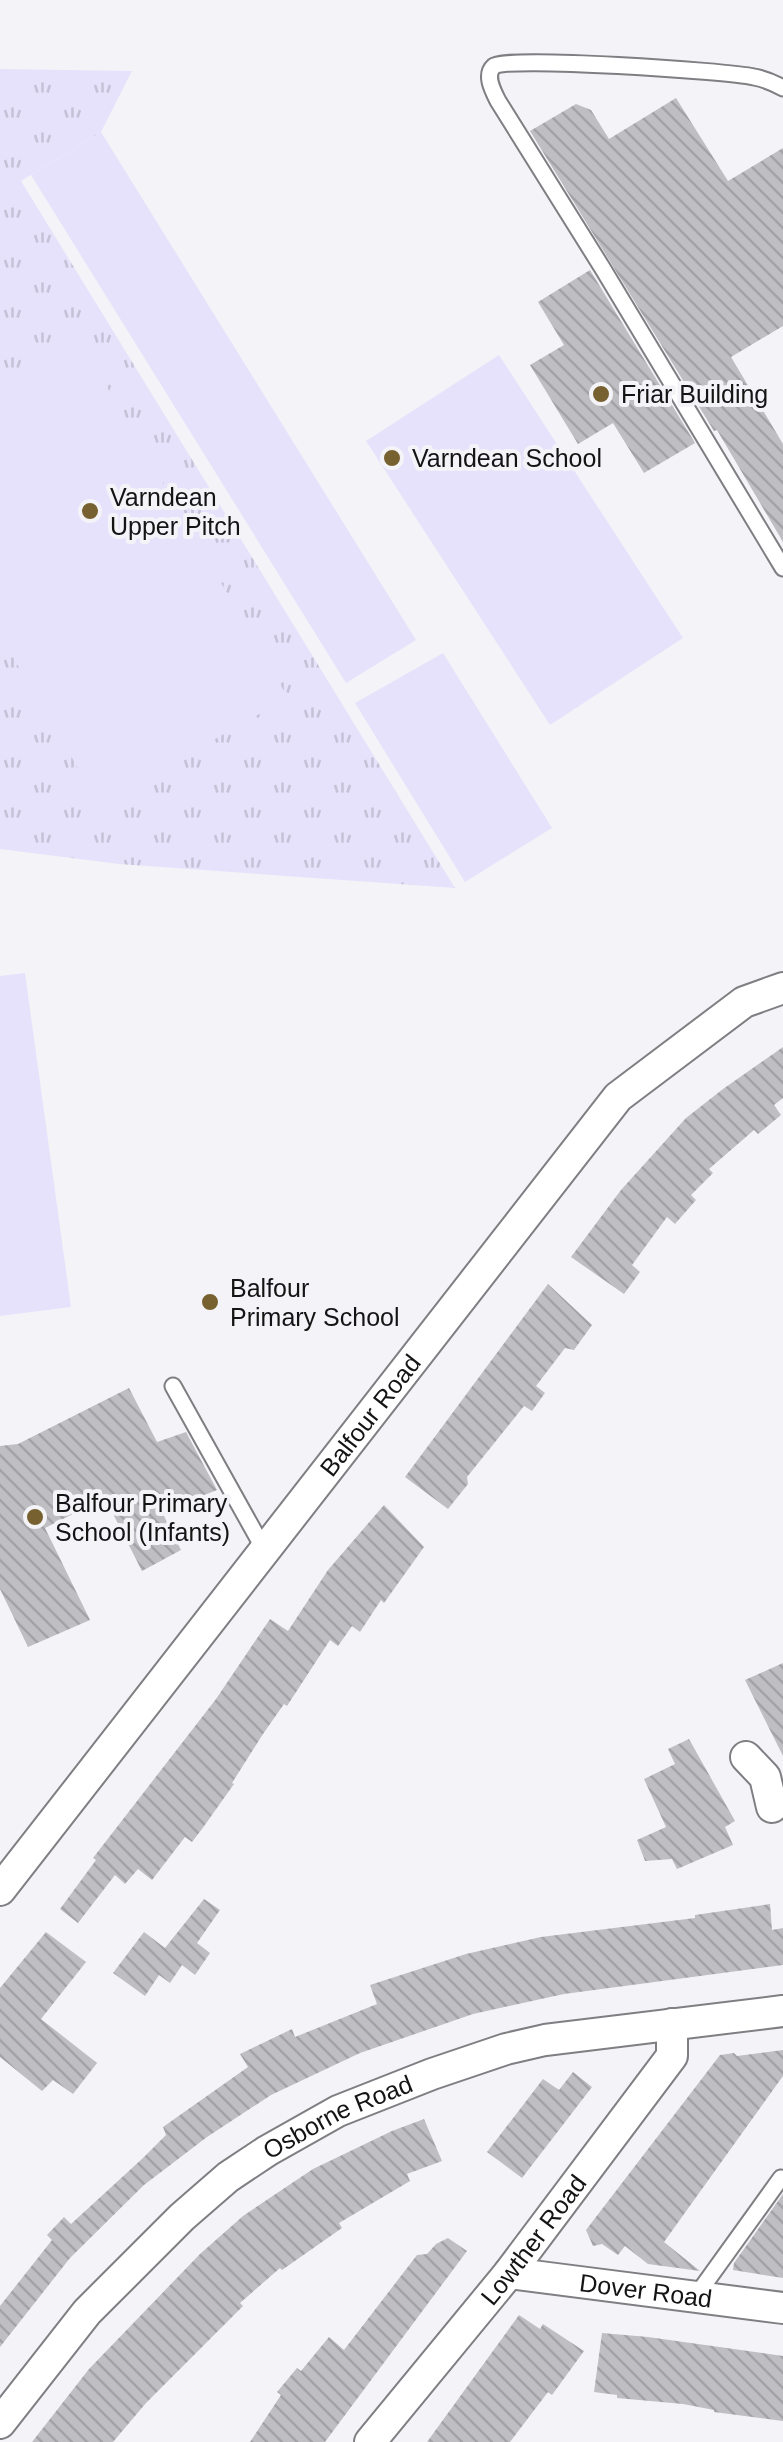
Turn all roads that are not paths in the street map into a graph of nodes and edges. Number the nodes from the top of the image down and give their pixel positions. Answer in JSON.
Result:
{"nodes":[{"id":1,"x":783,"y":88,"type":"edge"},
{"id":2,"x":783,"y":568,"type":"edge"},
{"id":3,"x":783,"y":988,"type":"edge"},
{"id":4,"x":173,"y":1386,"type":"dead end"},
{"id":5,"x":264,"y":1550,"type":"junction"},
{"id":6,"x":0,"y":1890,"type":"edge"},
{"id":7,"x":783,"y":2011,"type":"edge"},
{"id":8,"x":672,"y":2024,"type":"junction"},
{"id":9,"x":780,"y":2178,"type":"dead end"},
{"id":10,"x":508,"y":2272,"type":"junction"},
{"id":11,"x":696,"y":2296,"type":"junction"},
{"id":12,"x":783,"y":2308,"type":"edge"},
{"id":13,"x":0,"y":2422,"type":"edge"},
{"id":14,"x":370,"y":2442,"type":"edge"}],
"edges":[{"from":1,"to":2,"type":"lane"},
{"from":3,"to":5,"type":"street","name":"Balfour Road"},
{"from":4,"to":5,"type":"lane"},
{"from":5,"to":6,"type":"street","name":"Balfour Road"},
{"from":7,"to":8,"type":"street","name":"Osborne Road"},
{"from":8,"to":10,"type":"street","name":"Lowther Road"},
{"from":8,"to":13,"type":"street","name":"Osborne Road"},
{"from":9,"to":11,"type":"lane"},
{"from":10,"to":11,"type":"street","name":"Dover Road"},
{"from":10,"to":14,"type":"street","name":"Lowther Road"},
{"from":11,"to":12,"type":"street","name":"Dover Road"}]}
